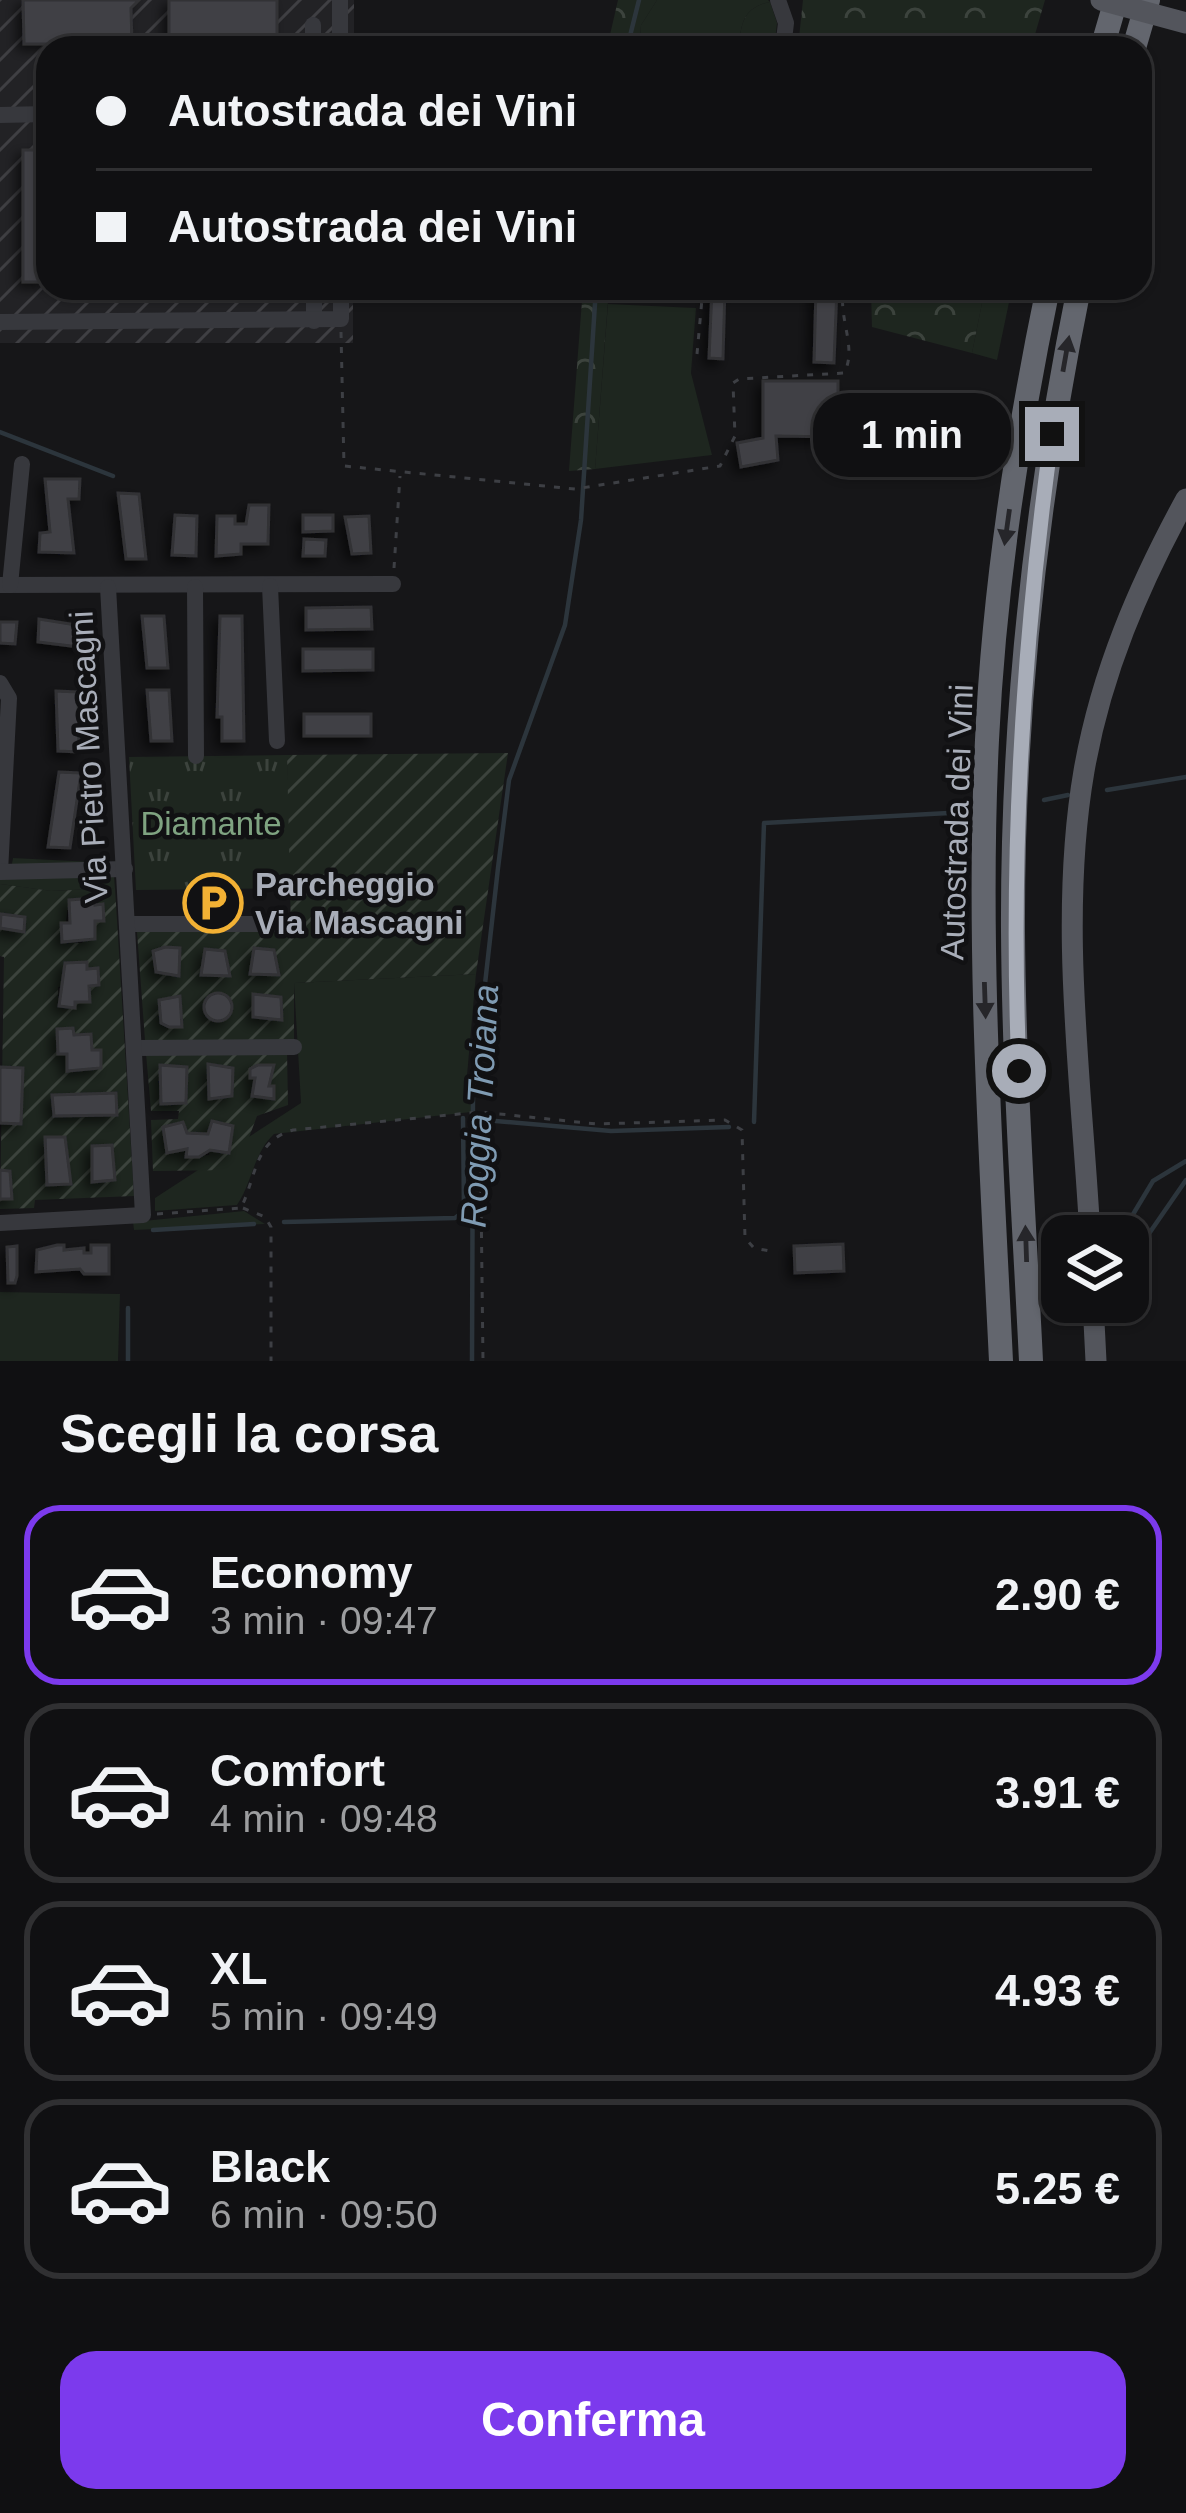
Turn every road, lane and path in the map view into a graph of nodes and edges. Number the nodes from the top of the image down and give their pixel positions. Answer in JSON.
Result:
{"nodes":[{"id":1,"x":340,"y":0,"type":"edge"},
{"id":2,"x":778,"y":0,"type":"edge"},
{"id":3,"x":1101,"y":0,"type":"edge"},
{"id":4,"x":1116,"y":0,"type":"edge"},
{"id":5,"x":1148,"y":0,"type":"edge"},
{"id":6,"x":1186,"y":23,"type":"edge"},
{"id":7,"x":313,"y":25,"type":"dead end"},
{"id":8,"x":313,"y":36,"type":"edge"},
{"id":9,"x":340,"y":36,"type":"edge"},
{"id":10,"x":784,"y":36,"type":"edge"},
{"id":11,"x":1106,"y":36,"type":"edge"},
{"id":12,"x":1138,"y":36,"type":"edge"},
{"id":13,"x":36,"y":114,"type":"edge"},
{"id":14,"x":0,"y":115,"type":"edge"},
{"id":15,"x":314,"y":300,"type":"edge"},
{"id":16,"x":340,"y":300,"type":"edge"},
{"id":17,"x":702,"y":300,"type":"edge"},
{"id":18,"x":845,"y":300,"type":"edge"},
{"id":19,"x":1046,"y":300,"type":"edge"},
{"id":20,"x":1077,"y":300,"type":"edge"},
{"id":21,"x":340,"y":319,"type":"junction"},
{"id":22,"x":314,"y":321,"type":"junction"},
{"id":23,"x":0,"y":322,"type":"edge"},
{"id":24,"x":697,"y":354,"type":"dead end"},
{"id":25,"x":22,"y":464,"type":"dead end"},
{"id":26,"x":400,"y":474,"type":"junction"},
{"id":27,"x":1186,"y":499,"type":"edge"},
{"id":28,"x":394,"y":584,"type":"joint"},
{"id":29,"x":5,"y":585,"type":"edge"},
{"id":30,"x":195,"y":586,"type":"junction"},
{"id":31,"x":269,"y":586,"type":"junction"},
{"id":32,"x":109,"y":587,"type":"junction"},
{"id":33,"x":0,"y":683,"type":"edge"},
{"id":34,"x":277,"y":741,"type":"dead end"},
{"id":35,"x":196,"y":756,"type":"dead end"},
{"id":36,"x":125,"y":869,"type":"junction"},
{"id":37,"x":0,"y":872,"type":"edge"},
{"id":38,"x":128,"y":924,"type":"junction"},
{"id":39,"x":291,"y":924,"type":"dead end"},
{"id":40,"x":294,"y":1047,"type":"dead end"},
{"id":41,"x":134,"y":1048,"type":"junction"},
{"id":42,"x":480,"y":1112,"type":"junction"},
{"id":43,"x":241,"y":1208,"type":"junction"},
{"id":44,"x":143,"y":1215,"type":"junction"},
{"id":45,"x":1089,"y":1215,"type":"edge"},
{"id":46,"x":0,"y":1223,"type":"edge"},
{"id":47,"x":776,"y":1252,"type":"dead end"},
{"id":48,"x":1094,"y":1323,"type":"edge"},
{"id":49,"x":271,"y":1361,"type":"edge"},
{"id":50,"x":483,"y":1361,"type":"edge"},
{"id":51,"x":1001,"y":1361,"type":"edge"},
{"id":52,"x":1031,"y":1361,"type":"edge"},
{"id":53,"x":1096,"y":1361,"type":"edge"}],
"edges":[{"from":1,"to":9,"type":"street"},
{"from":2,"to":10,"type":"street"},
{"from":3,"to":6,"type":"main road","bridge":true},
{"from":4,"to":11,"type":"highway"},
{"from":5,"to":12,"type":"highway"},
{"from":7,"to":8,"type":"street"},
{"from":13,"to":14,"type":"street"},
{"from":15,"to":22,"type":"street"},
{"from":16,"to":21,"type":"street"},
{"from":17,"to":24,"type":"path"},
{"from":18,"to":26,"type":"path"},
{"from":19,"to":51,"type":"highway","name":"Autostrada dei Vini","one_way":true},
{"from":52,"to":20,"type":"highway","name":"Autostrada dei Vini","one_way":true},
{"from":21,"to":22,"type":"street"},
{"from":21,"to":26,"type":"path"},
{"from":22,"to":23,"type":"street"},
{"from":25,"to":29,"type":"street"},
{"from":26,"to":28,"type":"path"},
{"from":27,"to":45,"type":"main road"},
{"from":28,"to":31,"type":"street"},
{"from":29,"to":32,"type":"street"},
{"from":30,"to":31,"type":"street"},
{"from":30,"to":32,"type":"street"},
{"from":30,"to":35,"type":"street"},
{"from":31,"to":34,"type":"street"},
{"from":32,"to":36,"type":"street","name":"Via Pietro Mascagni"},
{"from":33,"to":37,"type":"street"},
{"from":36,"to":37,"type":"street"},
{"from":36,"to":38,"type":"street","name":"Via Pietro Mascagni"},
{"from":38,"to":39,"type":"street","name":"Via Pietro Mascagni"},
{"from":38,"to":41,"type":"street","name":"Via Pietro Mascagni"},
{"from":40,"to":41,"type":"street"},
{"from":41,"to":44,"type":"street","name":"Via Pietro Mascagni"},
{"from":42,"to":43,"type":"path"},
{"from":42,"to":47,"type":"path"},
{"from":42,"to":50,"type":"path"},
{"from":43,"to":44,"type":"path"},
{"from":43,"to":49,"type":"path"},
{"from":44,"to":46,"type":"street"},
{"from":48,"to":53,"type":"main road"}]}
